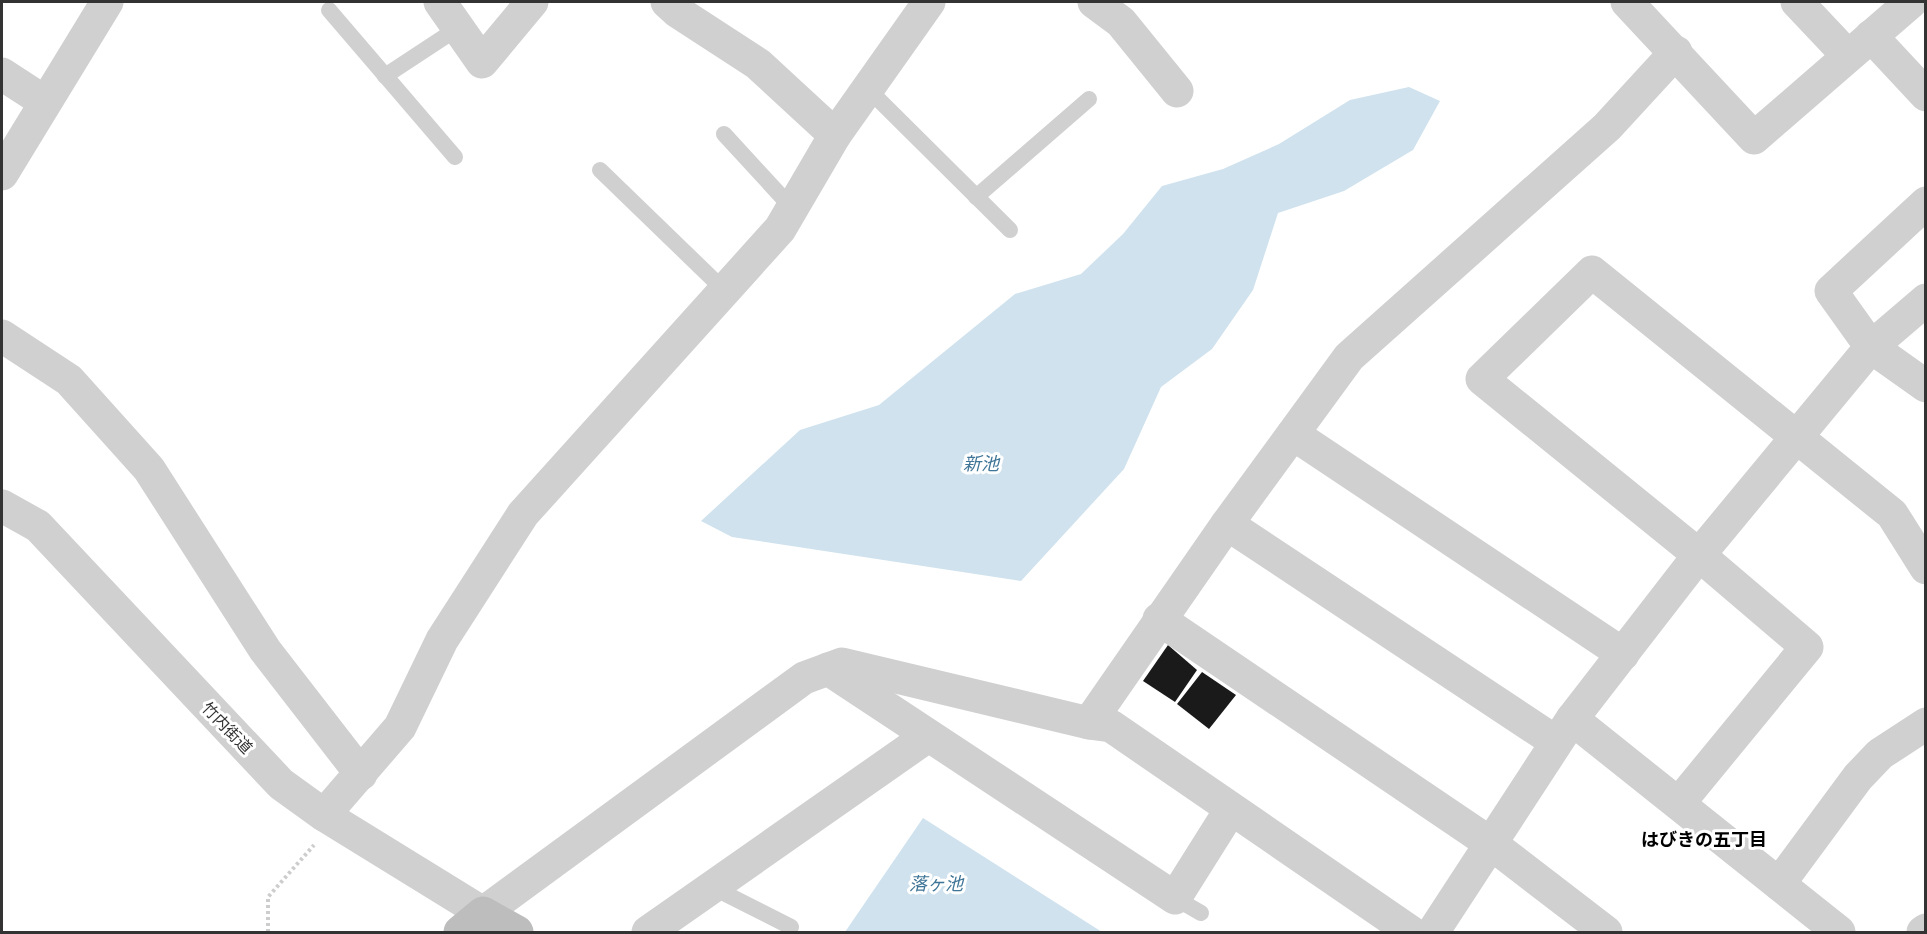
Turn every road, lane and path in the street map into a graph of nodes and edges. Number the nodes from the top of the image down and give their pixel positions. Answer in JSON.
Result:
{"nodes":[{"id":1,"x":107,"y":2,"type":"edge"},
{"id":2,"x":532,"y":2,"type":"edge"},
{"id":3,"x":667,"y":2,"type":"edge"},
{"id":4,"x":929,"y":2,"type":"edge"},
{"id":5,"x":1094,"y":2,"type":"edge"},
{"id":6,"x":1627,"y":2,"type":"edge"},
{"id":7,"x":1797,"y":2,"type":"edge"},
{"id":8,"x":1911,"y":2,"type":"edge"},
{"id":9,"x":329,"y":10,"type":"dead end"},
{"id":10,"x":449,"y":15,"type":"edge"},
{"id":11,"x":1860,"y":46,"type":"junction"},
{"id":12,"x":1676,"y":52,"type":"junction"},
{"id":13,"x":2,"y":74,"type":"edge"},
{"id":14,"x":385,"y":76,"type":"junction"},
{"id":15,"x":867,"y":89,"type":"junction"},
{"id":16,"x":1176,"y":91,"type":"dead end"},
{"id":17,"x":1926,"y":94,"type":"edge"},
{"id":18,"x":1089,"y":99,"type":"dead end"},
{"id":19,"x":45,"y":102,"type":"junction"},
{"id":20,"x":724,"y":134,"type":"dead end"},
{"id":21,"x":835,"y":135,"type":"junction"},
{"id":22,"x":455,"y":157,"type":"dead end"},
{"id":23,"x":600,"y":170,"type":"dead end"},
{"id":24,"x":2,"y":174,"type":"edge"},
{"id":25,"x":976,"y":197,"type":"junction"},
{"id":26,"x":1926,"y":203,"type":"edge"},
{"id":27,"x":792,"y":208,"type":"junction"},
{"id":28,"x":1010,"y":230,"type":"dead end"},
{"id":29,"x":724,"y":290,"type":"junction"},
{"id":30,"x":1926,"y":300,"type":"edge"},
{"id":31,"x":2,"y":336,"type":"edge"},
{"id":32,"x":1871,"y":347,"type":"junction"},
{"id":33,"x":1926,"y":386,"type":"edge"},
{"id":34,"x":1293,"y":434,"type":"junction"},
{"id":35,"x":1796,"y":435,"type":"junction"},
{"id":36,"x":2,"y":506,"type":"edge"},
{"id":37,"x":1227,"y":524,"type":"junction"},
{"id":38,"x":1699,"y":555,"type":"junction"},
{"id":39,"x":1926,"y":568,"type":"edge"},
{"id":40,"x":1159,"y":619,"type":"junction"},
{"id":41,"x":1623,"y":654,"type":"junction"},
{"id":42,"x":828,"y":669,"type":"junction"},
{"id":43,"x":1089,"y":723,"type":"junction"},
{"id":44,"x":1926,"y":724,"type":"edge"},
{"id":45,"x":1564,"y":730,"type":"junction"},
{"id":46,"x":928,"y":736,"type":"junction"},
{"id":47,"x":361,"y":774,"type":"junction"},
{"id":48,"x":1679,"y":803,"type":"junction"},
{"id":49,"x":1231,"y":809,"type":"junction"},
{"id":50,"x":329,"y":819,"type":"junction"},
{"id":51,"x":1490,"y":843,"type":"junction"},
{"id":52,"x":1779,"y":884,"type":"junction"},
{"id":53,"x":712,"y":887,"type":"junction"},
{"id":54,"x":471,"y":923,"type":"edge"},
{"id":55,"x":791,"y":927,"type":"dead end"},
{"id":56,"x":268,"y":933,"type":"edge"},
{"id":57,"x":517,"y":933,"type":"edge"},
{"id":58,"x":648,"y":933,"type":"edge"},
{"id":59,"x":1412,"y":933,"type":"edge"},
{"id":60,"x":1433,"y":933,"type":"edge"},
{"id":61,"x":1606,"y":933,"type":"edge"},
{"id":62,"x":1839,"y":933,"type":"edge"}],
"edges":[{"from":1,"to":19,"type":"street"},
{"from":2,"to":10,"type":"street"},
{"from":3,"to":21,"type":"street"},
{"from":4,"to":15,"type":"street"},
{"from":5,"to":16,"type":"street"},
{"from":6,"to":12,"type":"street"},
{"from":7,"to":11,"type":"street"},
{"from":8,"to":11,"type":"street"},
{"from":9,"to":14,"type":"lane"},
{"from":10,"to":14,"type":"lane"},
{"from":11,"to":12,"type":"street"},
{"from":11,"to":17,"type":"street"},
{"from":12,"to":34,"type":"street"},
{"from":13,"to":19,"type":"street"},
{"from":14,"to":22,"type":"lane"},
{"from":15,"to":21,"type":"street"},
{"from":15,"to":25,"type":"lane"},
{"from":18,"to":25,"type":"lane"},
{"from":19,"to":24,"type":"street"},
{"from":20,"to":27,"type":"lane"},
{"from":21,"to":27,"type":"street"},
{"from":23,"to":29,"type":"lane"},
{"from":25,"to":28,"type":"lane"},
{"from":26,"to":32,"type":"street"},
{"from":27,"to":29,"type":"street"},
{"from":29,"to":47,"type":"street"},
{"from":30,"to":32,"type":"street"},
{"from":31,"to":47,"type":"street"},
{"from":32,"to":33,"type":"street"},
{"from":32,"to":35,"type":"street"},
{"from":34,"to":37,"type":"street"},
{"from":34,"to":41,"type":"street"},
{"from":35,"to":38,"type":"street"},
{"from":35,"to":38,"type":"street"},
{"from":35,"to":39,"type":"street"},
{"from":36,"to":50,"type":"street","name":"竹内街道"},
{"from":37,"to":40,"type":"street"},
{"from":37,"to":45,"type":"street"},
{"from":38,"to":41,"type":"street"},
{"from":38,"to":48,"type":"street"},
{"from":40,"to":43,"type":"street"},
{"from":40,"to":51,"type":"street"},
{"from":41,"to":45,"type":"street"},
{"from":42,"to":43,"type":"street"},
{"from":42,"to":46,"type":"street"},
{"from":42,"to":54,"type":"street"},
{"from":43,"to":49,"type":"street"},
{"from":44,"to":52,"type":"street"},
{"from":45,"to":48,"type":"street"},
{"from":45,"to":51,"type":"street"},
{"from":46,"to":49,"type":"street"},
{"from":46,"to":53,"type":"street"},
{"from":47,"to":50,"type":"street"},
{"from":48,"to":52,"type":"street"},
{"from":49,"to":59,"type":"street"},
{"from":50,"to":54,"type":"street","name":"竹内街道"},
{"from":50,"to":56,"type":"path"},
{"from":51,"to":60,"type":"street"},
{"from":51,"to":61,"type":"street"},
{"from":52,"to":62,"type":"street"},
{"from":53,"to":55,"type":"lane"},
{"from":53,"to":58,"type":"street"},
{"from":54,"to":57,"type":"main road"}]}
